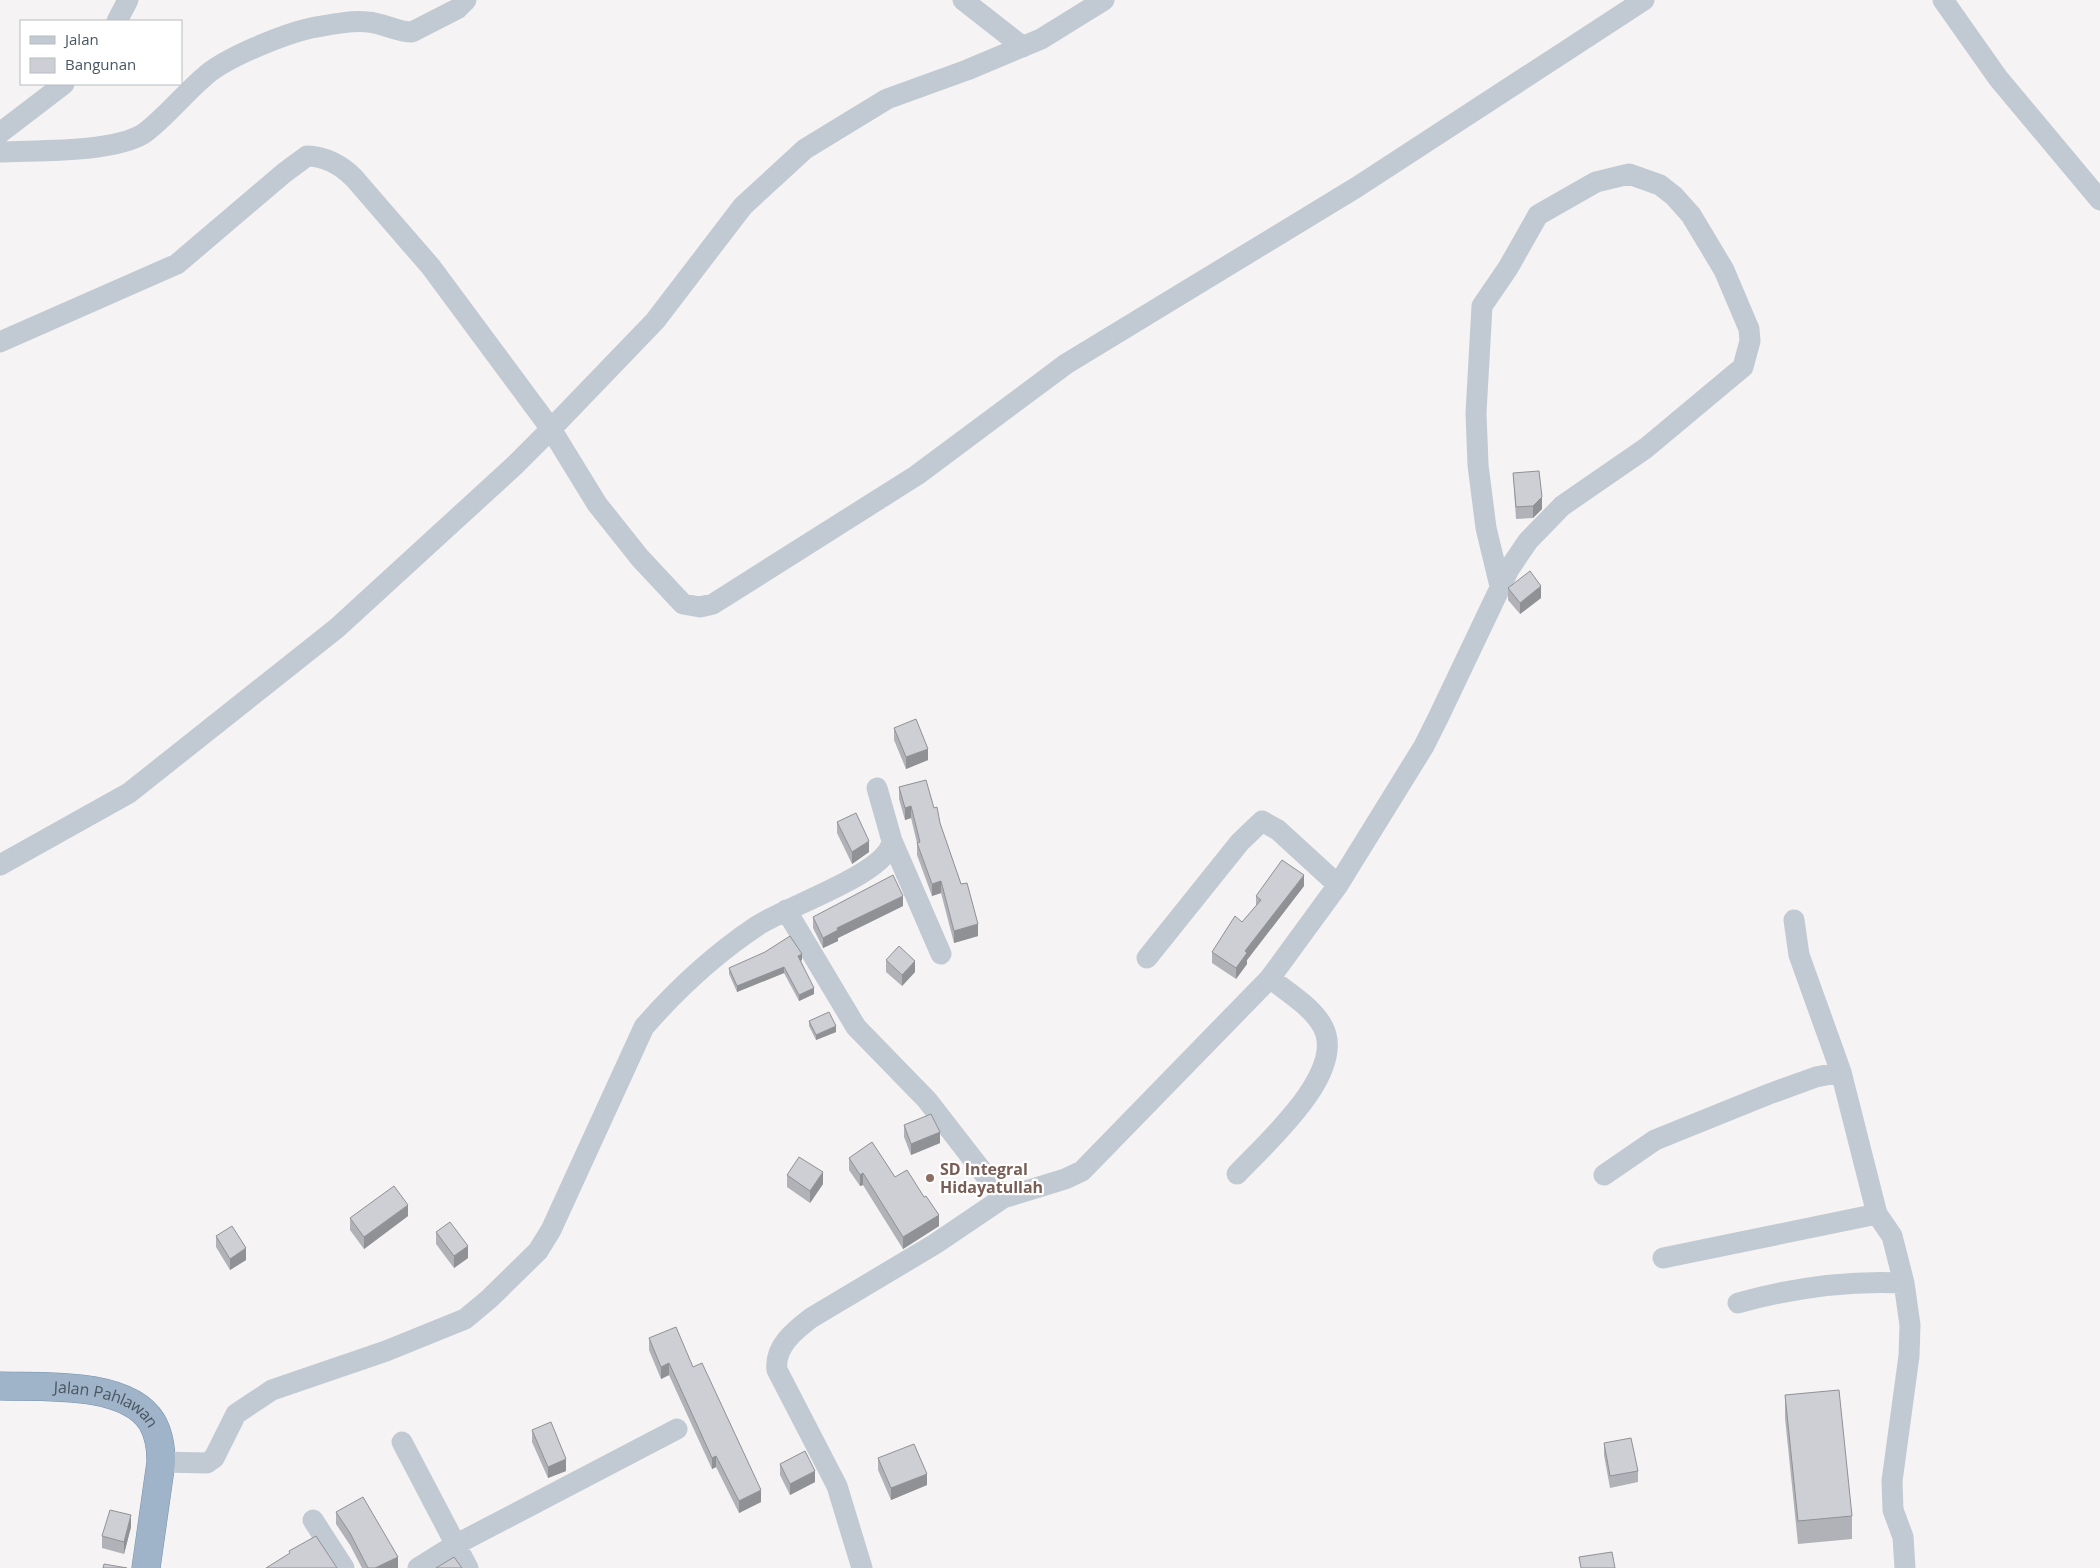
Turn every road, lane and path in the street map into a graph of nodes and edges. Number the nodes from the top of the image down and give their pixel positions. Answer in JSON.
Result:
{"nodes":[{"id":1,"x":128,"y":0,"type":"edge"},
{"id":2,"x":466,"y":0,"type":"edge"},
{"id":3,"x":964,"y":0,"type":"edge"},
{"id":4,"x":1104,"y":0,"type":"edge"},
{"id":5,"x":1644,"y":0,"type":"edge"},
{"id":6,"x":1943,"y":0,"type":"edge"},
{"id":7,"x":118,"y":20,"type":"edge"},
{"id":8,"x":1023,"y":47,"type":"junction"},
{"id":9,"x":63,"y":85,"type":"edge"},
{"id":10,"x":0,"y":133,"type":"edge"},
{"id":11,"x":0,"y":152,"type":"edge"},
{"id":12,"x":2100,"y":200,"type":"edge"},
{"id":13,"x":0,"y":342,"type":"edge"},
{"id":14,"x":551,"y":429,"type":"junction"},
{"id":15,"x":1500,"y":586,"type":"junction"},
{"id":16,"x":877,"y":788,"type":"dead end"},
{"id":17,"x":892,"y":841,"type":"junction"},
{"id":18,"x":0,"y":865,"type":"edge"},
{"id":19,"x":1338,"y":885,"type":"junction"},
{"id":20,"x":786,"y":910,"type":"junction"},
{"id":21,"x":1794,"y":920,"type":"dead end"},
{"id":22,"x":941,"y":954,"type":"dead end"},
{"id":23,"x":1147,"y":958,"type":"dead end"},
{"id":24,"x":1270,"y":978,"type":"junction"},
{"id":25,"x":1842,"y":1072,"type":"junction"},
{"id":26,"x":1237,"y":1174,"type":"dead end"},
{"id":27,"x":1604,"y":1175,"type":"dead end"},
{"id":28,"x":1003,"y":1198,"type":"junction"},
{"id":29,"x":1877,"y":1214,"type":"junction"},
{"id":30,"x":1663,"y":1258,"type":"dead end"},
{"id":31,"x":1904,"y":1283,"type":"junction"},
{"id":32,"x":1738,"y":1303,"type":"dead end"},
{"id":33,"x":0,"y":1386,"type":"edge"},
{"id":34,"x":677,"y":1429,"type":"dead end"},
{"id":35,"x":402,"y":1442,"type":"dead end"},
{"id":36,"x":162,"y":1462,"type":"junction"},
{"id":37,"x":312,"y":1520,"type":"dead end"},
{"id":38,"x":455,"y":1545,"type":"junction"},
{"id":39,"x":146,"y":1568,"type":"edge"},
{"id":40,"x":344,"y":1568,"type":"edge"},
{"id":41,"x":418,"y":1568,"type":"edge"},
{"id":42,"x":468,"y":1568,"type":"edge"},
{"id":43,"x":862,"y":1568,"type":"edge"},
{"id":44,"x":1905,"y":1568,"type":"edge"}],
"edges":[{"from":1,"to":7,"type":"street"},
{"from":2,"to":11,"type":"street"},
{"from":3,"to":8,"type":"street"},
{"from":4,"to":8,"type":"street"},
{"from":5,"to":14,"type":"street"},
{"from":6,"to":12,"type":"street"},
{"from":8,"to":14,"type":"street"},
{"from":9,"to":10,"type":"street"},
{"from":13,"to":14,"type":"street"},
{"from":14,"to":18,"type":"street"},
{"from":15,"to":15,"type":"street"},
{"from":15,"to":19,"type":"street"},
{"from":16,"to":17,"type":"street"},
{"from":17,"to":20,"type":"street"},
{"from":17,"to":22,"type":"street"},
{"from":19,"to":23,"type":"street"},
{"from":19,"to":24,"type":"street"},
{"from":20,"to":28,"type":"street"},
{"from":20,"to":36,"type":"street"},
{"from":21,"to":25,"type":"street"},
{"from":24,"to":26,"type":"street"},
{"from":24,"to":28,"type":"street"},
{"from":25,"to":27,"type":"street"},
{"from":25,"to":29,"type":"street"},
{"from":28,"to":43,"type":"street"},
{"from":29,"to":30,"type":"street"},
{"from":29,"to":31,"type":"street"},
{"from":31,"to":32,"type":"street"},
{"from":31,"to":44,"type":"street"},
{"from":33,"to":36,"type":"highway","name":"Jalan Pahlawan"},
{"from":34,"to":38,"type":"street"},
{"from":35,"to":38,"type":"street"},
{"from":36,"to":39,"type":"highway","name":"Jalan Pahlawan"},
{"from":37,"to":40,"type":"street"},
{"from":38,"to":41,"type":"street"},
{"from":38,"to":42,"type":"street"}]}
